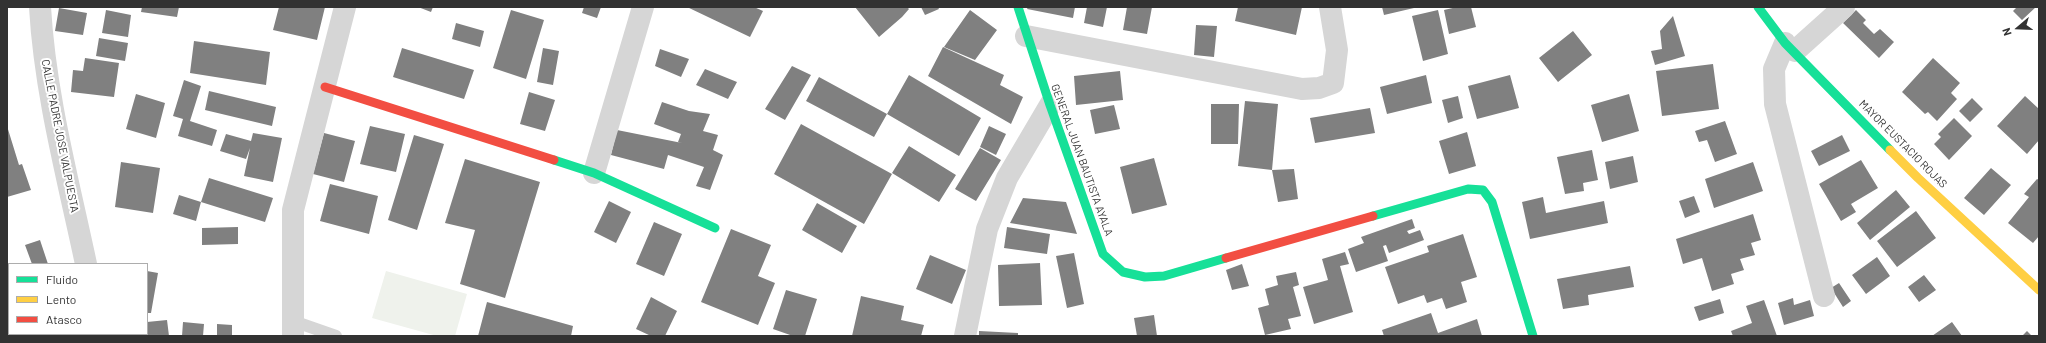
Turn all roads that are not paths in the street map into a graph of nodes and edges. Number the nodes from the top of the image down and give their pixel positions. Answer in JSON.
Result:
{"nodes":[{"id":1,"x":40,"y":7,"type":"edge"},
{"id":2,"x":345,"y":7,"type":"edge"},
{"id":3,"x":643,"y":7,"type":"edge"},
{"id":4,"x":1018,"y":7,"type":"edge"},
{"id":5,"x":1330,"y":7,"type":"edge"},
{"id":6,"x":1758,"y":7,"type":"edge"},
{"id":7,"x":1844,"y":7,"type":"edge"},
{"id":8,"x":1026,"y":36,"type":"junction"},
{"id":9,"x":1790,"y":47,"type":"junction"},
{"id":10,"x":325,"y":87,"type":"junction"},
{"id":11,"x":1050,"y":105,"type":"junction"},
{"id":12,"x":594,"y":173,"type":"junction"},
{"id":13,"x":715,"y":228,"type":"dead end"},
{"id":14,"x":86,"y":263,"type":"edge"},
{"id":15,"x":2039,"y":290,"type":"edge"},
{"id":16,"x":1824,"y":296,"type":"dead end"},
{"id":17,"x":293,"y":329,"type":"edge"},
{"id":18,"x":336,"y":336,"type":"edge"},
{"id":19,"x":965,"y":336,"type":"edge"},
{"id":20,"x":1533,"y":336,"type":"edge"}],
"edges":[{"from":1,"to":14,"type":"street","name":"CALLE PADRE JOSE VALPUESTA"},
{"from":2,"to":10,"type":"street"},
{"from":3,"to":12,"type":"street"},
{"from":4,"to":8,"type":"street","name":"GENERAL JUAN BAUTISTA AYALA"},
{"from":5,"to":8,"type":"street"},
{"from":6,"to":9,"type":"street","name":"MAYOR EUSTACIO ROJAS"},
{"from":7,"to":9,"type":"street"},
{"from":8,"to":11,"type":"street","name":"GENERAL JUAN BAUTISTA AYALA"},
{"from":9,"to":15,"type":"street","name":"MAYOR EUSTACIO ROJAS"},
{"from":9,"to":16,"type":"street"},
{"from":10,"to":12,"type":"street"},
{"from":10,"to":17,"type":"street"},
{"from":11,"to":19,"type":"street"},
{"from":11,"to":20,"type":"street","name":"GENERAL JUAN BAUTISTA AYALA"},
{"from":12,"to":13,"type":"street"},
{"from":17,"to":18,"type":"lane"}]}
